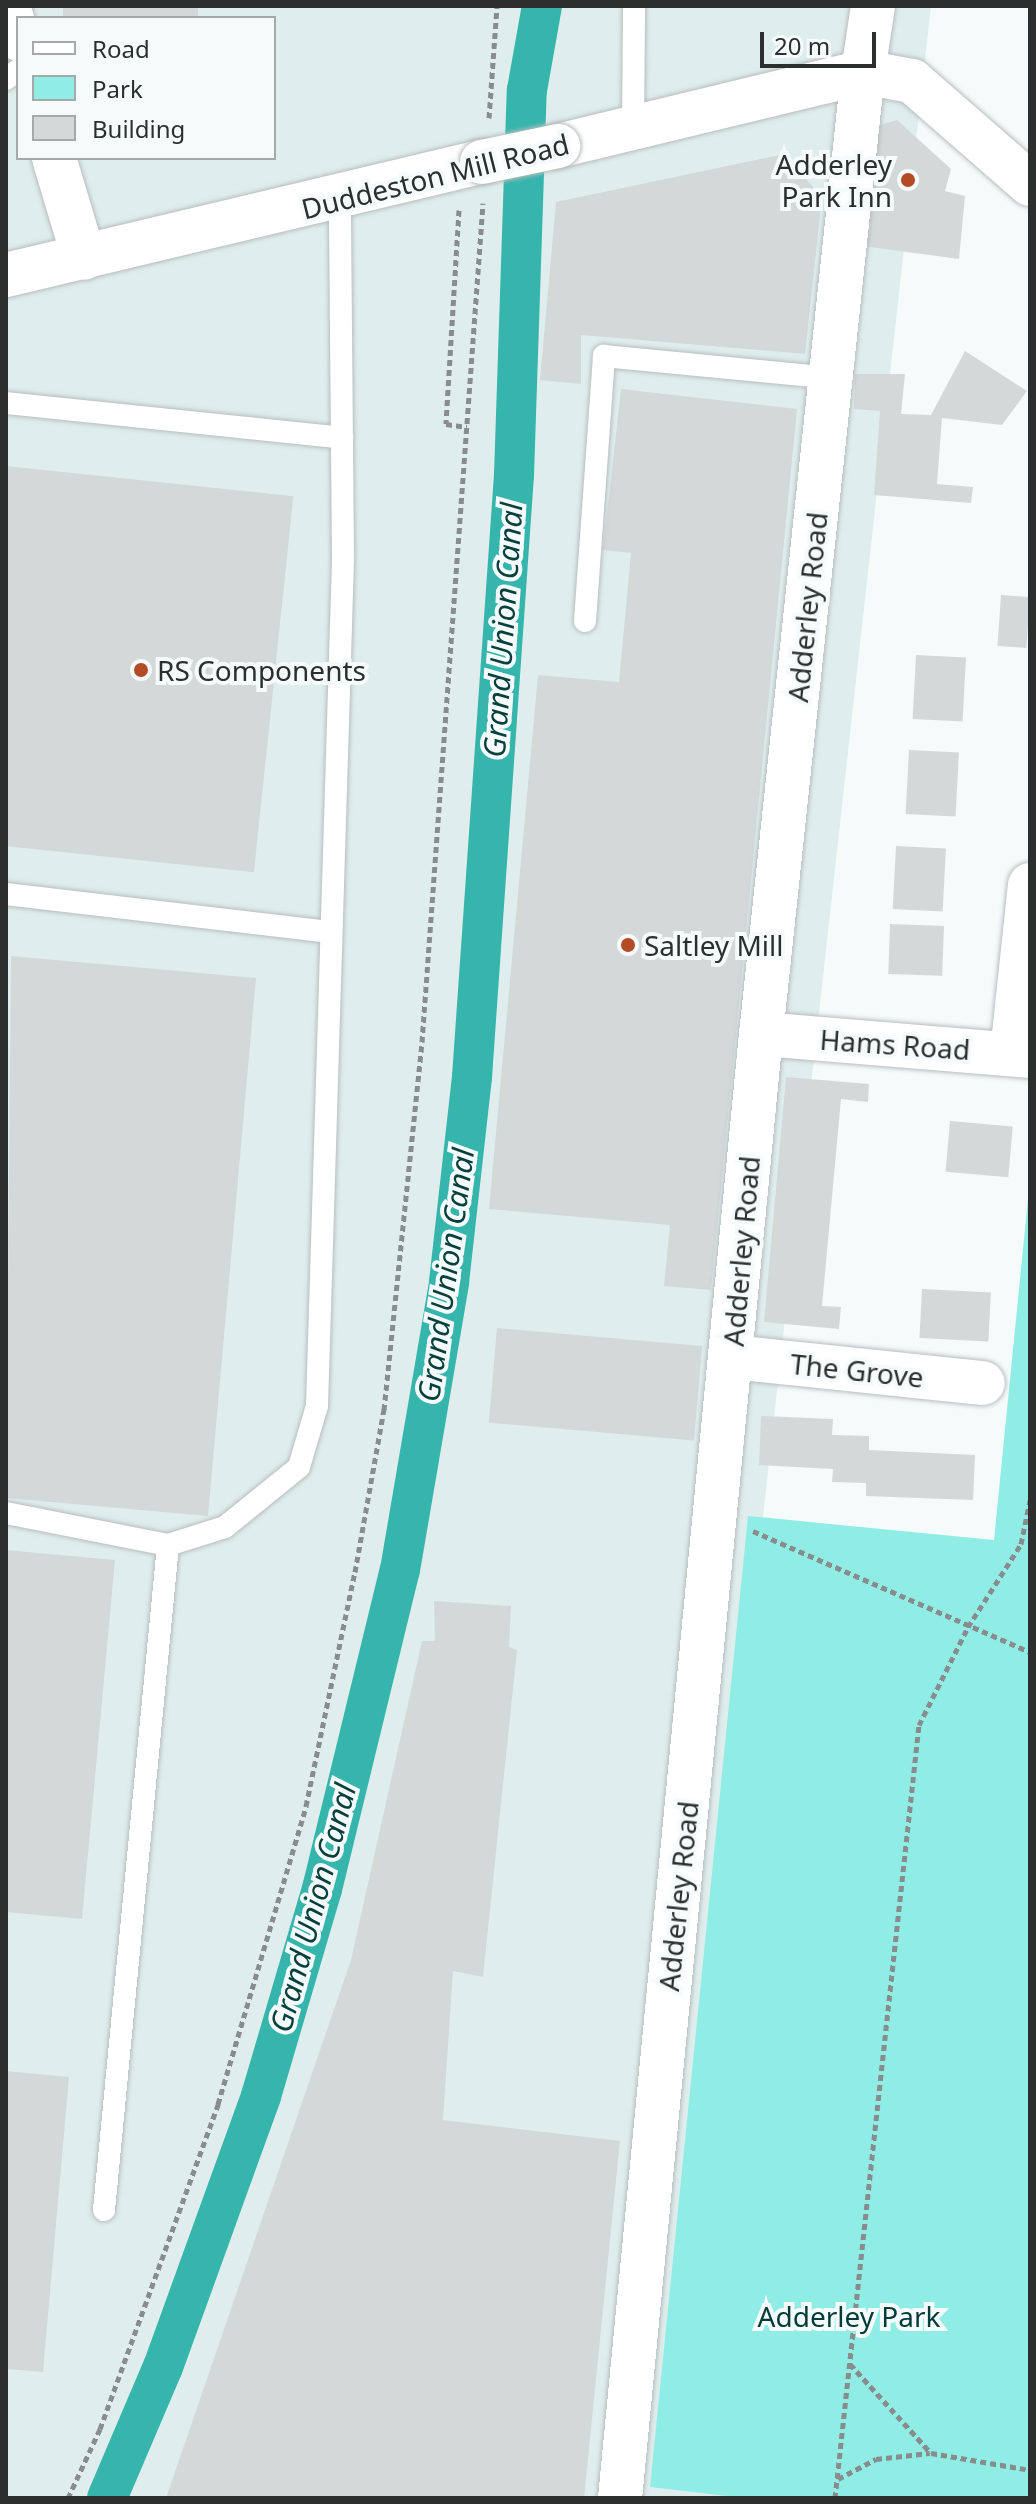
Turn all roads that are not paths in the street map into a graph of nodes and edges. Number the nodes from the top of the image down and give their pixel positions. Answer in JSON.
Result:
{"nodes":[{"id":1,"x":8,"y":6,"type":"edge"},
{"id":2,"x":634,"y":6,"type":"edge"},
{"id":3,"x":873,"y":6,"type":"edge"},
{"id":4,"x":16,"y":32,"type":"edge"},
{"id":5,"x":863,"y":72,"type":"junction"},
{"id":6,"x":633,"y":129,"type":"junction"},
{"id":7,"x":55,"y":160,"type":"edge"},
{"id":8,"x":1030,"y":184,"type":"edge"},
{"id":9,"x":340,"y":200,"type":"junction"},
{"id":10,"x":84,"y":258,"type":"junction"},
{"id":11,"x":6,"y":275,"type":"edge"},
{"id":12,"x":831,"y":378,"type":"junction"},
{"id":13,"x":6,"y":403,"type":"edge"},
{"id":14,"x":342,"y":438,"type":"junction"},
{"id":15,"x":585,"y":621,"type":"dead end"},
{"id":16,"x":1030,"y":885,"type":"edge"},
{"id":17,"x":6,"y":894,"type":"edge"},
{"id":18,"x":331,"y":932,"type":"junction"},
{"id":19,"x":761,"y":1034,"type":"junction"},
{"id":20,"x":1021,"y":1054,"type":"edge"},
{"id":21,"x":731,"y":1357,"type":"junction"},
{"id":22,"x":983,"y":1383,"type":"dead end"},
{"id":23,"x":6,"y":1513,"type":"edge"},
{"id":24,"x":168,"y":1545,"type":"junction"},
{"id":25,"x":104,"y":2210,"type":"dead end"},
{"id":26,"x":620,"y":2498,"type":"edge"}],
"edges":[{"from":1,"to":4,"type":"street"},
{"from":2,"to":6,"type":"lane"},
{"from":3,"to":5,"type":"street","name":"Adderley Road"},
{"from":5,"to":6,"type":"street","name":"Duddeston Mill Road"},
{"from":5,"to":8,"type":"street"},
{"from":5,"to":12,"type":"street","name":"Adderley Road"},
{"from":6,"to":9,"type":"street","name":"Duddeston Mill Road","bridge":true},
{"from":7,"to":10,"type":"street"},
{"from":9,"to":10,"type":"street","name":"Duddeston Mill Road"},
{"from":9,"to":14,"type":"lane"},
{"from":10,"to":11,"type":"street","name":"Duddeston Mill Road"},
{"from":12,"to":15,"type":"lane"},
{"from":12,"to":19,"type":"street","name":"Adderley Road"},
{"from":13,"to":14,"type":"lane"},
{"from":14,"to":18,"type":"lane"},
{"from":16,"to":20,"type":"street"},
{"from":17,"to":18,"type":"lane"},
{"from":18,"to":24,"type":"lane"},
{"from":19,"to":20,"type":"street","name":"Hams Road"},
{"from":19,"to":21,"type":"street","name":"Adderley Road"},
{"from":21,"to":22,"type":"street","name":"The Grove"},
{"from":21,"to":26,"type":"street","name":"Adderley Road"},
{"from":23,"to":24,"type":"lane"},
{"from":24,"to":25,"type":"lane"}]}
